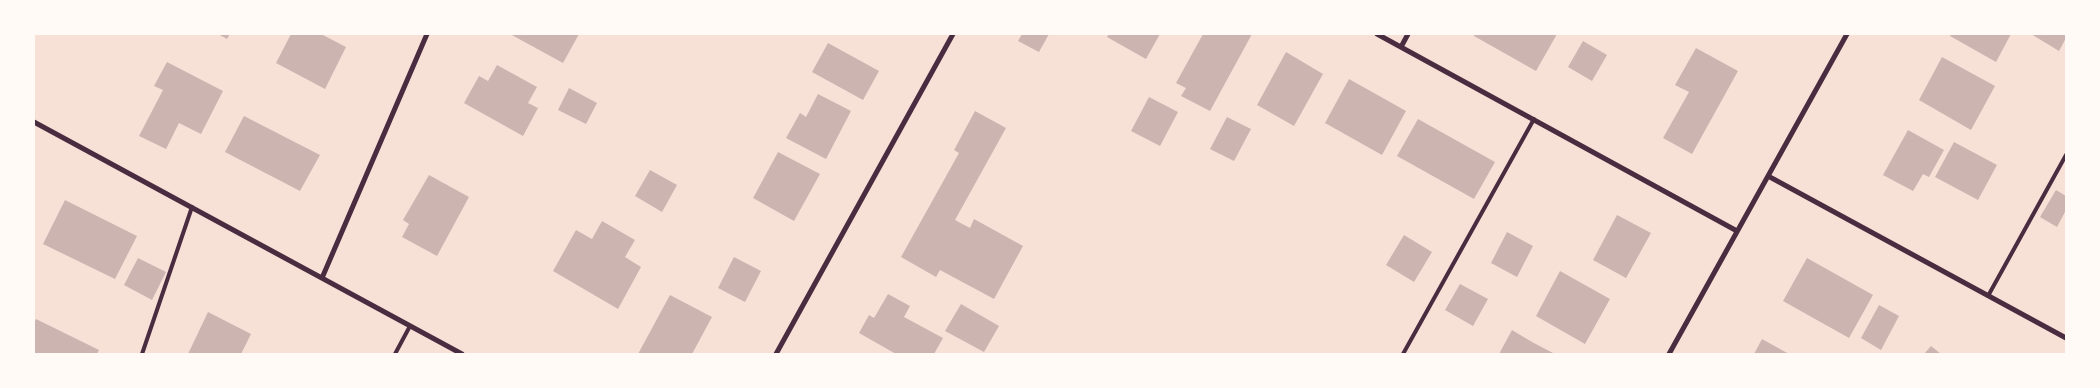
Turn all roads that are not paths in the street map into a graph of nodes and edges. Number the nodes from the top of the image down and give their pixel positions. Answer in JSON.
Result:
{"nodes":[{"id":1,"x":427,"y":34,"type":"edge"},
{"id":2,"x":953,"y":34,"type":"edge"},
{"id":3,"x":1377,"y":34,"type":"edge"},
{"id":4,"x":1408,"y":34,"type":"edge"},
{"id":5,"x":1847,"y":34,"type":"edge"},
{"id":6,"x":1401,"y":47,"type":"junction"},
{"id":7,"x":1534,"y":119,"type":"junction"},
{"id":8,"x":34,"y":122,"type":"edge"},
{"id":9,"x":2066,"y":155,"type":"edge"},
{"id":10,"x":1768,"y":176,"type":"junction"},
{"id":11,"x":192,"y":207,"type":"junction"},
{"id":12,"x":1737,"y":231,"type":"junction"},
{"id":13,"x":322,"y":278,"type":"junction"},
{"id":14,"x":1988,"y":296,"type":"junction"},
{"id":15,"x":410,"y":326,"type":"junction"},
{"id":16,"x":2066,"y":338,"type":"edge"},
{"id":17,"x":142,"y":354,"type":"edge"},
{"id":18,"x":395,"y":354,"type":"edge"},
{"id":19,"x":462,"y":354,"type":"edge"},
{"id":20,"x":776,"y":354,"type":"edge"},
{"id":21,"x":1403,"y":354,"type":"edge"},
{"id":22,"x":1669,"y":354,"type":"edge"}],
"edges":[{"from":1,"to":13,"type":"street"},
{"from":2,"to":20,"type":"street"},
{"from":3,"to":6,"type":"street"},
{"from":4,"to":6,"type":"street"},
{"from":5,"to":10,"type":"street"},
{"from":6,"to":7,"type":"street"},
{"from":7,"to":12,"type":"street"},
{"from":7,"to":21,"type":"lane"},
{"from":8,"to":11,"type":"street"},
{"from":9,"to":14,"type":"lane"},
{"from":10,"to":12,"type":"street"},
{"from":10,"to":14,"type":"street"},
{"from":11,"to":13,"type":"street"},
{"from":11,"to":17,"type":"lane"},
{"from":12,"to":22,"type":"street"},
{"from":13,"to":15,"type":"street"},
{"from":14,"to":16,"type":"street"},
{"from":15,"to":18,"type":"lane"},
{"from":15,"to":19,"type":"street"}]}
